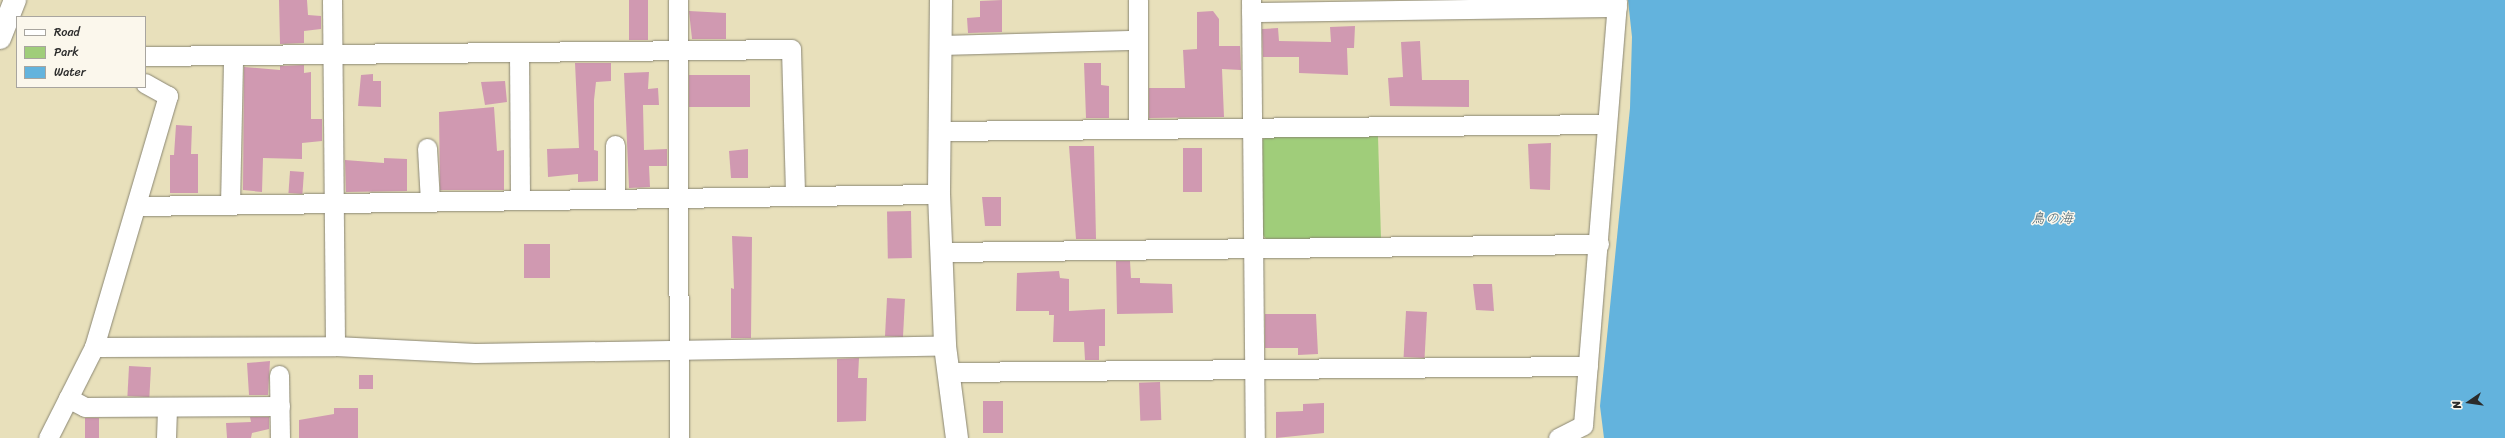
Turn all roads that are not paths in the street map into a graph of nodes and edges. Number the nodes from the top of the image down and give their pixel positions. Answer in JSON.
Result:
{"nodes":[{"id":1,"x":15,"y":0,"type":"edge"},
{"id":2,"x":332,"y":0,"type":"edge"},
{"id":3,"x":678,"y":0,"type":"edge"},
{"id":4,"x":941,"y":0,"type":"edge"},
{"id":5,"x":1138,"y":0,"type":"edge"},
{"id":6,"x":1617,"y":3,"type":"edge"},
{"id":7,"x":1251,"y":6,"type":"edge"},
{"id":8,"x":7,"y":32,"type":"edge"},
{"id":9,"x":1138,"y":40,"type":"junction"},
{"id":10,"x":941,"y":45,"type":"junction"},
{"id":11,"x":678,"y":50,"type":"junction"},
{"id":12,"x":519,"y":52,"type":"junction"},
{"id":13,"x":332,"y":55,"type":"junction"},
{"id":14,"x":146,"y":56,"type":"edge"},
{"id":15,"x":233,"y":56,"type":"junction"},
{"id":16,"x":146,"y":84,"type":"edge"},
{"id":17,"x":1608,"y":124,"type":"junction"},
{"id":18,"x":1252,"y":127,"type":"junction"},
{"id":19,"x":1138,"y":129,"type":"junction"},
{"id":20,"x":940,"y":131,"type":"junction"},
{"id":21,"x":615,"y":145,"type":"dead end"},
{"id":22,"x":428,"y":148,"type":"dead end"},
{"id":23,"x":939,"y":194,"type":"junction"},
{"id":24,"x":795,"y":196,"type":"junction"},
{"id":25,"x":680,"y":197,"type":"junction"},
{"id":26,"x":615,"y":198,"type":"junction"},
{"id":27,"x":520,"y":200,"type":"junction"},
{"id":28,"x":430,"y":201,"type":"junction"},
{"id":29,"x":333,"y":203,"type":"junction"},
{"id":30,"x":230,"y":205,"type":"junction"},
{"id":31,"x":137,"y":206,"type":"junction"},
{"id":32,"x":1599,"y":244,"type":"junction"},
{"id":33,"x":1253,"y":250,"type":"junction"},
{"id":34,"x":942,"y":252,"type":"junction"},
{"id":35,"x":335,"y":346,"type":"junction"},
{"id":36,"x":945,"y":346,"type":"junction"},
{"id":37,"x":94,"y":348,"type":"junction"},
{"id":38,"x":681,"y":351,"type":"junction"},
{"id":39,"x":1588,"y":366,"type":"junction"},
{"id":40,"x":1253,"y":371,"type":"junction"},
{"id":41,"x":948,"y":372,"type":"junction"},
{"id":42,"x":279,"y":375,"type":"dead end"},
{"id":43,"x":68,"y":398,"type":"junction"},
{"id":44,"x":280,"y":406,"type":"junction"},
{"id":45,"x":167,"y":407,"type":"junction"},
{"id":46,"x":48,"y":438,"type":"edge"},
{"id":47,"x":166,"y":438,"type":"edge"},
{"id":48,"x":280,"y":438,"type":"edge"},
{"id":49,"x":679,"y":438,"type":"edge"},
{"id":50,"x":957,"y":438,"type":"edge"},
{"id":51,"x":1255,"y":438,"type":"edge"},
{"id":52,"x":1558,"y":438,"type":"edge"}],
"edges":[{"from":1,"to":8,"type":"street"},
{"from":2,"to":13,"type":"street"},
{"from":3,"to":11,"type":"street"},
{"from":4,"to":10,"type":"street"},
{"from":5,"to":9,"type":"street"},
{"from":6,"to":7,"type":"street"},
{"from":6,"to":17,"type":"street"},
{"from":7,"to":18,"type":"street"},
{"from":9,"to":10,"type":"street"},
{"from":9,"to":19,"type":"street"},
{"from":10,"to":20,"type":"street"},
{"from":11,"to":12,"type":"street"},
{"from":11,"to":24,"type":"street"},
{"from":11,"to":25,"type":"street"},
{"from":12,"to":13,"type":"street"},
{"from":12,"to":27,"type":"street"},
{"from":13,"to":15,"type":"street"},
{"from":13,"to":29,"type":"street"},
{"from":14,"to":15,"type":"street"},
{"from":15,"to":30,"type":"street"},
{"from":16,"to":31,"type":"street"},
{"from":17,"to":18,"type":"street"},
{"from":17,"to":32,"type":"street"},
{"from":18,"to":19,"type":"street"},
{"from":18,"to":33,"type":"street"},
{"from":19,"to":20,"type":"street"},
{"from":20,"to":23,"type":"street"},
{"from":21,"to":26,"type":"street"},
{"from":22,"to":28,"type":"street"},
{"from":23,"to":24,"type":"street"},
{"from":23,"to":34,"type":"street"},
{"from":24,"to":25,"type":"street"},
{"from":25,"to":26,"type":"street"},
{"from":25,"to":38,"type":"street"},
{"from":26,"to":27,"type":"street"},
{"from":27,"to":28,"type":"street"},
{"from":28,"to":29,"type":"street"},
{"from":29,"to":30,"type":"street"},
{"from":29,"to":35,"type":"street"},
{"from":30,"to":31,"type":"street"},
{"from":31,"to":37,"type":"street"},
{"from":32,"to":33,"type":"street"},
{"from":32,"to":39,"type":"street"},
{"from":33,"to":34,"type":"street"},
{"from":33,"to":40,"type":"street"},
{"from":34,"to":36,"type":"street"},
{"from":35,"to":37,"type":"street"},
{"from":35,"to":38,"type":"street"},
{"from":36,"to":38,"type":"street"},
{"from":36,"to":41,"type":"street"},
{"from":37,"to":43,"type":"street"},
{"from":38,"to":49,"type":"street"},
{"from":39,"to":40,"type":"street"},
{"from":39,"to":52,"type":"street"},
{"from":40,"to":41,"type":"street"},
{"from":40,"to":51,"type":"street"},
{"from":41,"to":50,"type":"street"},
{"from":42,"to":44,"type":"street"},
{"from":43,"to":45,"type":"street"},
{"from":43,"to":46,"type":"street"},
{"from":44,"to":45,"type":"street"},
{"from":44,"to":48,"type":"street"},
{"from":45,"to":47,"type":"street"}]}
